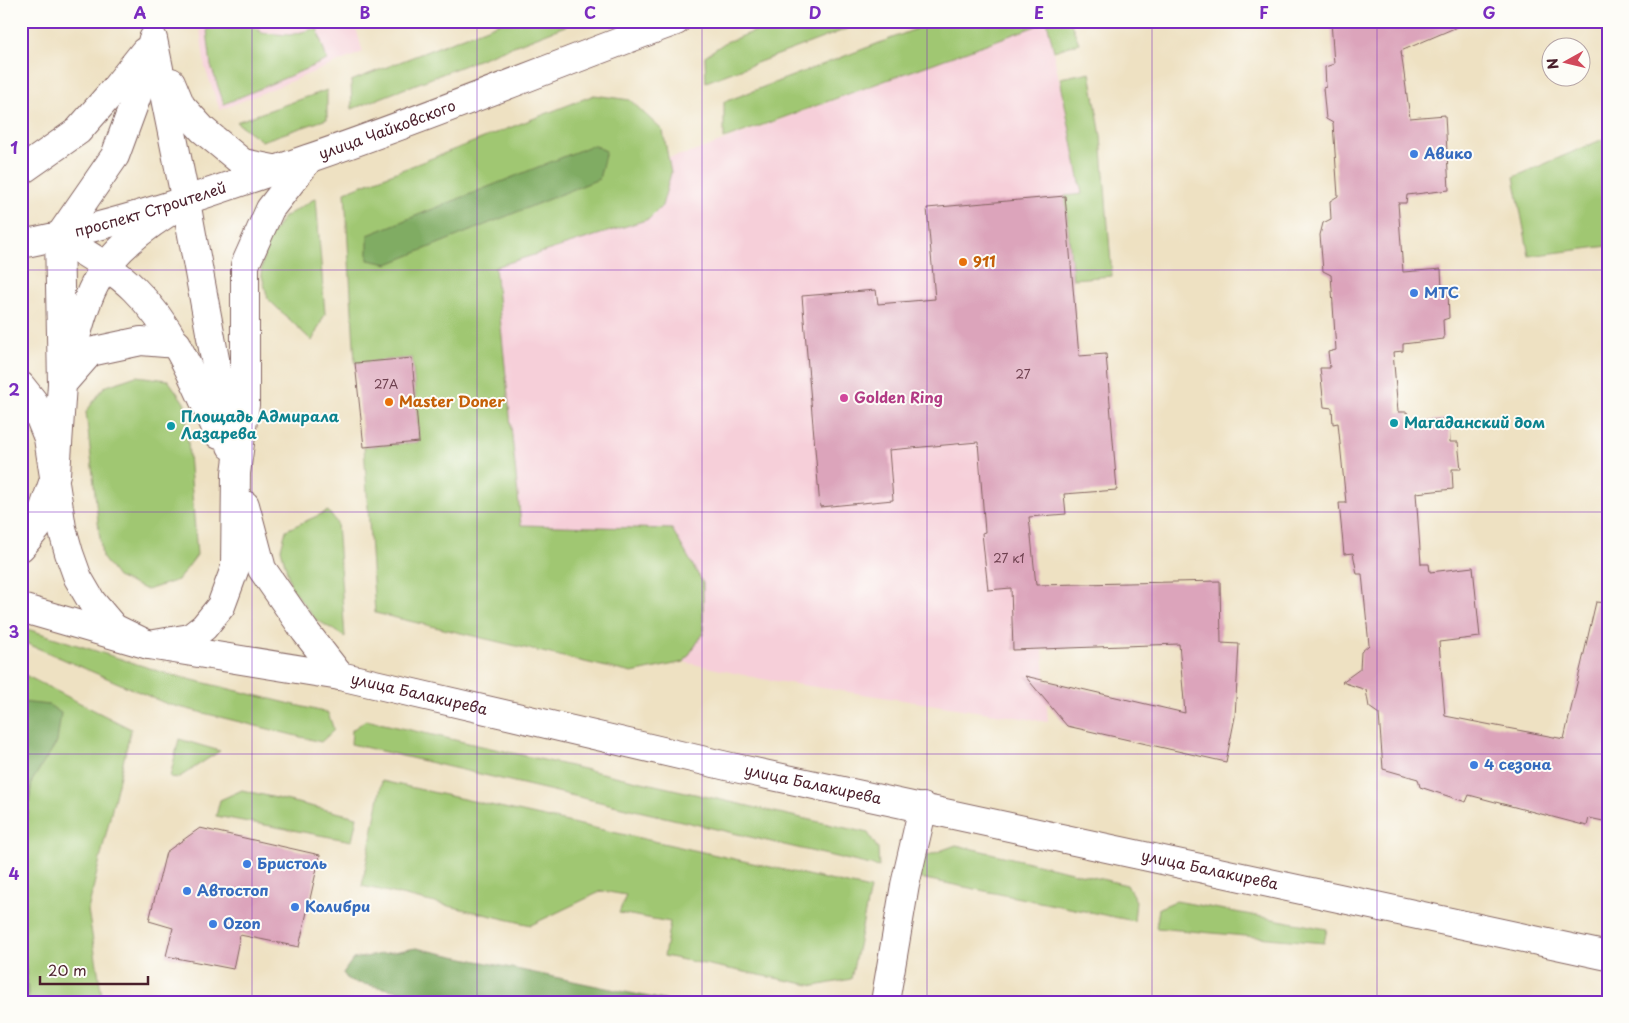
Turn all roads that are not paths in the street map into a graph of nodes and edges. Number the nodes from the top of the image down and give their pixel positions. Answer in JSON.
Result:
{"nodes":[{"id":1,"x":676,"y":21,"type":"edge"},
{"id":2,"x":156,"y":30,"type":"edge"},
{"id":3,"x":308,"y":159,"type":"junction"},
{"id":4,"x":278,"y":170,"type":"junction"},
{"id":5,"x":21,"y":171,"type":"edge"},
{"id":6,"x":186,"y":202,"type":"junction"},
{"id":7,"x":59,"y":236,"type":"junction"},
{"id":8,"x":21,"y":244,"type":"edge"},
{"id":9,"x":106,"y":268,"type":"junction"},
{"id":10,"x":177,"y":344,"type":"junction"},
{"id":11,"x":62,"y":384,"type":"junction"},
{"id":12,"x":21,"y":386,"type":"edge"},
{"id":13,"x":236,"y":473,"type":"junction"},
{"id":14,"x":56,"y":474,"type":"junction"},
{"id":15,"x":21,"y":547,"type":"edge"},
{"id":16,"x":21,"y":608,"type":"edge"},
{"id":17,"x":149,"y":645,"type":"junction"},
{"id":18,"x":340,"y":676,"type":"junction"},
{"id":19,"x":923,"y":807,"type":"junction"},
{"id":20,"x":1608,"y":956,"type":"edge"},
{"id":21,"x":885,"y":1002,"type":"edge"}],
"edges":[{"from":1,"to":3,"type":"street","name":"улица Чайковского"},
{"from":2,"to":4,"type":"street"},
{"from":2,"to":5,"type":"street"},
{"from":2,"to":6,"type":"street"},
{"from":2,"to":7,"type":"street"},
{"from":3,"to":4,"type":"street","name":"улица Чайковского"},
{"from":3,"to":13,"type":"street"},
{"from":4,"to":6,"type":"street","name":"проспект Строителей"},
{"from":6,"to":7,"type":"street","name":"проспект Строителей"},
{"from":6,"to":9,"type":"street"},
{"from":6,"to":13,"type":"street"},
{"from":7,"to":8,"type":"street","name":"проспект Строителей"},
{"from":7,"to":9,"type":"street"},
{"from":7,"to":11,"type":"street"},
{"from":9,"to":10,"type":"street"},
{"from":9,"to":11,"type":"street"},
{"from":10,"to":11,"type":"street"},
{"from":10,"to":13,"type":"street"},
{"from":11,"to":14,"type":"street"},
{"from":12,"to":14,"type":"street"},
{"from":13,"to":17,"type":"street"},
{"from":13,"to":18,"type":"street"},
{"from":14,"to":15,"type":"street"},
{"from":14,"to":17,"type":"street"},
{"from":16,"to":17,"type":"street","name":"улица Балакирева"},
{"from":17,"to":18,"type":"street","name":"улица Балакирева"},
{"from":18,"to":19,"type":"street","name":"улица Балакирева"},
{"from":19,"to":20,"type":"street","name":"улица Балакирева"},
{"from":19,"to":21,"type":"street"}]}
